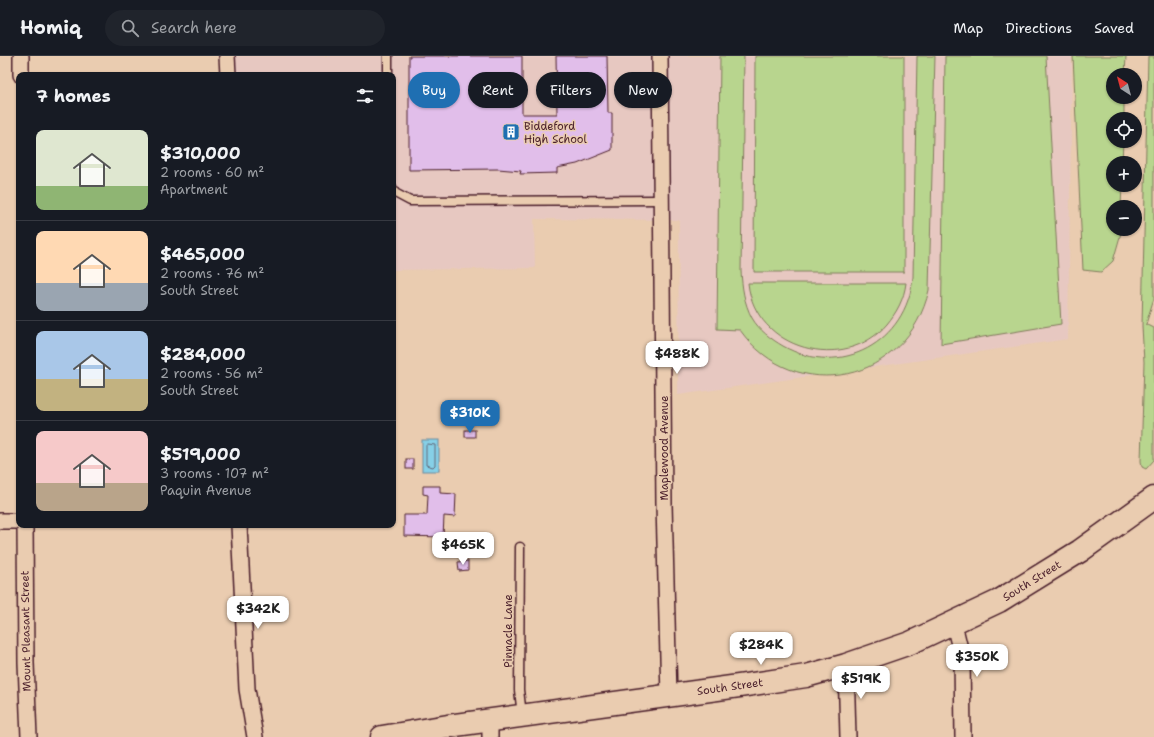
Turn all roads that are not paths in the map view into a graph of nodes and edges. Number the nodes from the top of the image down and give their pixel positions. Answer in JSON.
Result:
{"nodes":[{"id":1,"x":21,"y":56,"type":"edge"},
{"id":2,"x":227,"y":56,"type":"edge"},
{"id":3,"x":388,"y":56,"type":"edge"},
{"id":4,"x":660,"y":56,"type":"edge"},
{"id":5,"x":21,"y":72,"type":"edge"},
{"id":6,"x":228,"y":72,"type":"edge"},
{"id":7,"x":388,"y":72,"type":"edge"},
{"id":8,"x":396,"y":194,"type":"edge"},
{"id":9,"x":663,"y":200,"type":"junction"},
{"id":10,"x":1148,"y":503,"type":"edge"},
{"id":11,"x":0,"y":521,"type":"edge"},
{"id":12,"x":16,"y":521,"type":"edge"},
{"id":13,"x":25,"y":528,"type":"edge"},
{"id":14,"x":239,"y":528,"type":"edge"},
{"id":15,"x":520,"y":547,"type":"dead end"},
{"id":16,"x":954,"y":624,"type":"junction"},
{"id":17,"x":846,"y":665,"type":"junction"},
{"id":18,"x":668,"y":696,"type":"junction"},
{"id":19,"x":522,"y":716,"type":"junction"},
{"id":20,"x":490,"y":728,"type":"edge"},
{"id":21,"x":29,"y":737,"type":"edge"},
{"id":22,"x":255,"y":737,"type":"edge"},
{"id":23,"x":382,"y":737,"type":"edge"},
{"id":24,"x":848,"y":737,"type":"edge"},
{"id":25,"x":963,"y":737,"type":"edge"}],
"edges":[{"from":1,"to":5,"type":"street"},
{"from":2,"to":6,"type":"street"},
{"from":3,"to":7,"type":"lane"},
{"from":4,"to":9,"type":"street","name":"Maplewood Avenue"},
{"from":8,"to":9,"type":"lane"},
{"from":9,"to":18,"type":"street","name":"Maplewood Avenue"},
{"from":10,"to":16,"type":"street","name":"South Street"},
{"from":11,"to":12,"type":"street"},
{"from":13,"to":21,"type":"street","name":"Mount Pleasant Street"},
{"from":14,"to":22,"type":"street"},
{"from":15,"to":19,"type":"lane","name":"Pinnacle Lane"},
{"from":16,"to":17,"type":"street","name":"South Street"},
{"from":16,"to":25,"type":"street"},
{"from":17,"to":18,"type":"street","name":"South Street"},
{"from":17,"to":24,"type":"street"},
{"from":18,"to":19,"type":"street","name":"South Street"},
{"from":19,"to":20,"type":"street","name":"South Street"},
{"from":20,"to":23,"type":"street","name":"South Street"}]}
